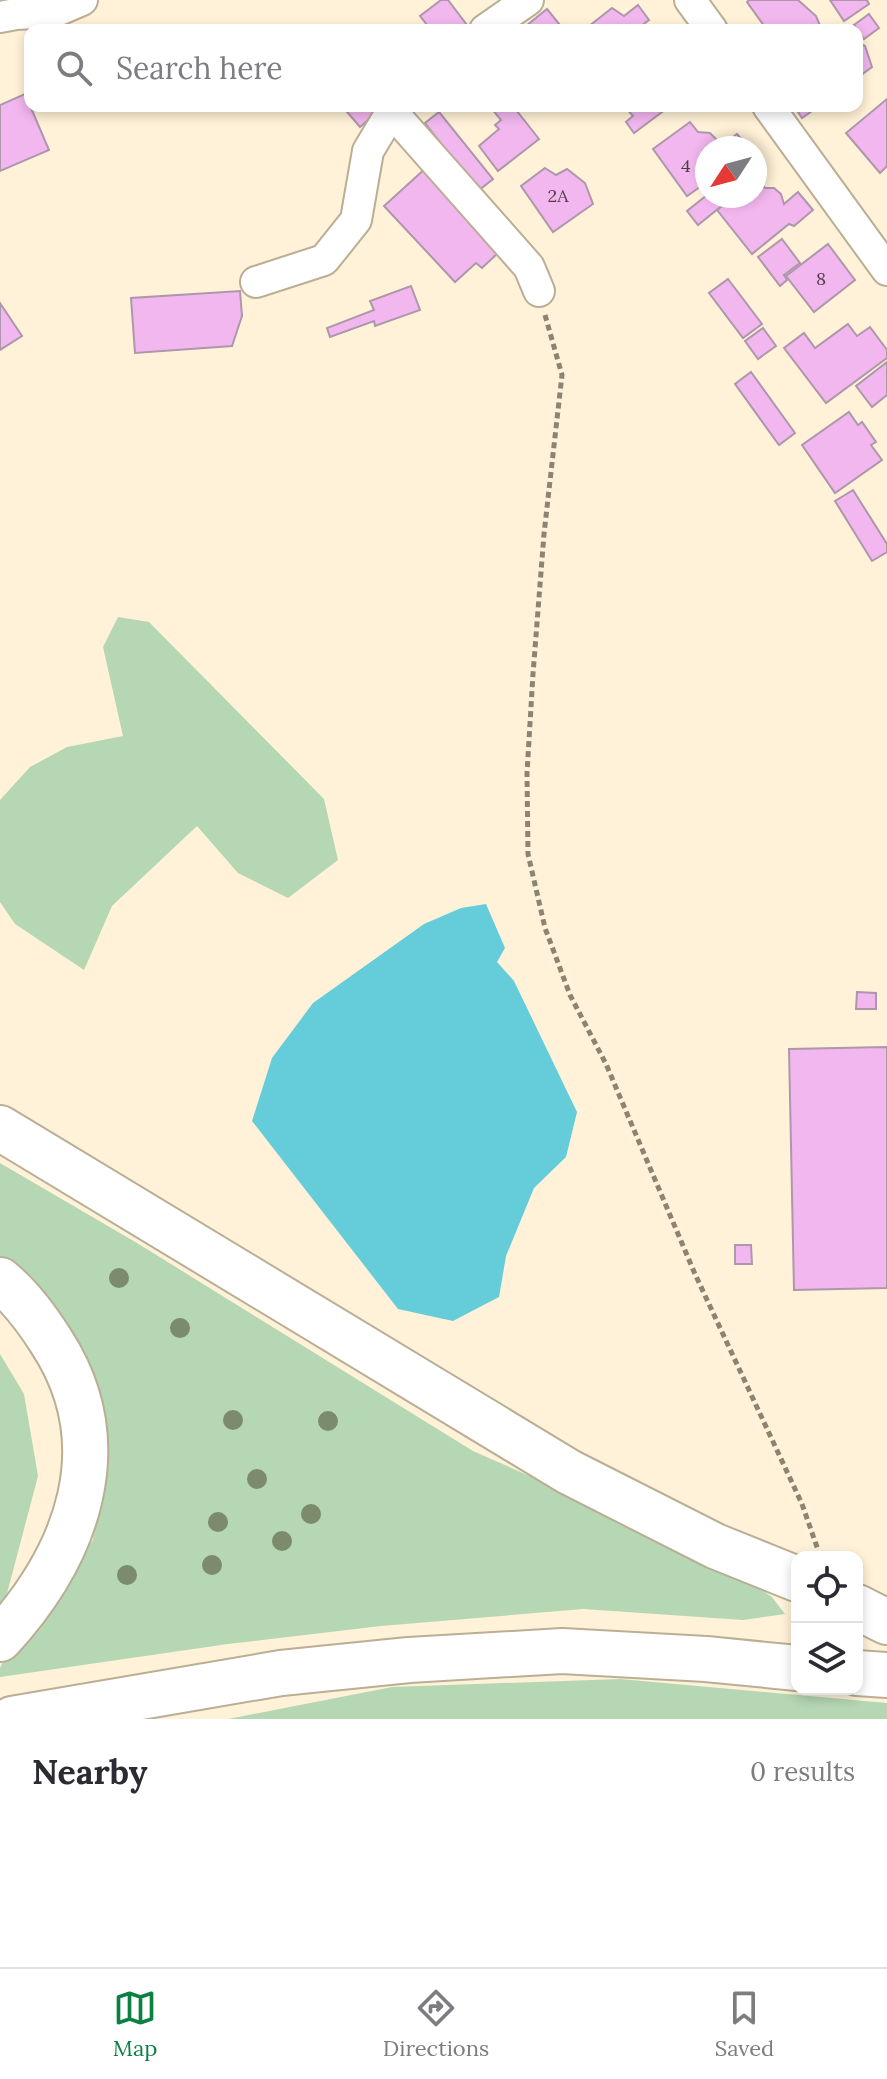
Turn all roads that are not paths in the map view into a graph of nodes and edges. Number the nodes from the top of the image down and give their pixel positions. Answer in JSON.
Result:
{"nodes":[{"id":1,"x":82,"y":0,"type":"edge"},
{"id":2,"x":484,"y":0,"type":"edge"},
{"id":3,"x":528,"y":0,"type":"edge"},
{"id":4,"x":690,"y":0,"type":"edge"},
{"id":5,"x":0,"y":17,"type":"edge"},
{"id":6,"x":479,"y":24,"type":"edge"},
{"id":7,"x":494,"y":24,"type":"edge"},
{"id":8,"x":708,"y":24,"type":"edge"},
{"id":9,"x":392,"y":112,"type":"edge"},
{"id":10,"x":397,"y":112,"type":"edge"},
{"id":11,"x":772,"y":112,"type":"edge"},
{"id":12,"x":887,"y":270,"type":"edge"},
{"id":13,"x":256,"y":282,"type":"dead end"},
{"id":14,"x":539,"y":291,"type":"road end"},
{"id":15,"x":0,"y":1128,"type":"edge"},
{"id":16,"x":0,"y":1280,"type":"edge"},
{"id":17,"x":791,"y":1577,"type":"edge"},
{"id":18,"x":863,"y":1610,"type":"edge"},
{"id":19,"x":887,"y":1622,"type":"edge"},
{"id":20,"x":0,"y":1639,"type":"edge"},
{"id":21,"x":791,"y":1667,"type":"edge"},
{"id":22,"x":863,"y":1673,"type":"edge"},
{"id":23,"x":887,"y":1675,"type":"edge"},
{"id":24,"x":12,"y":1719,"type":"edge"}],
"edges":[{"from":1,"to":5,"type":"street"},
{"from":2,"to":6,"type":"street"},
{"from":3,"to":7,"type":"street"},
{"from":4,"to":8,"type":"street"},
{"from":9,"to":13,"type":"street"},
{"from":10,"to":14,"type":"street"},
{"from":11,"to":12,"type":"street"},
{"from":15,"to":17,"type":"main road"},
{"from":16,"to":20,"type":"main road"},
{"from":18,"to":19,"type":"main road"},
{"from":21,"to":24,"type":"main road"},
{"from":22,"to":23,"type":"main road"}]}
